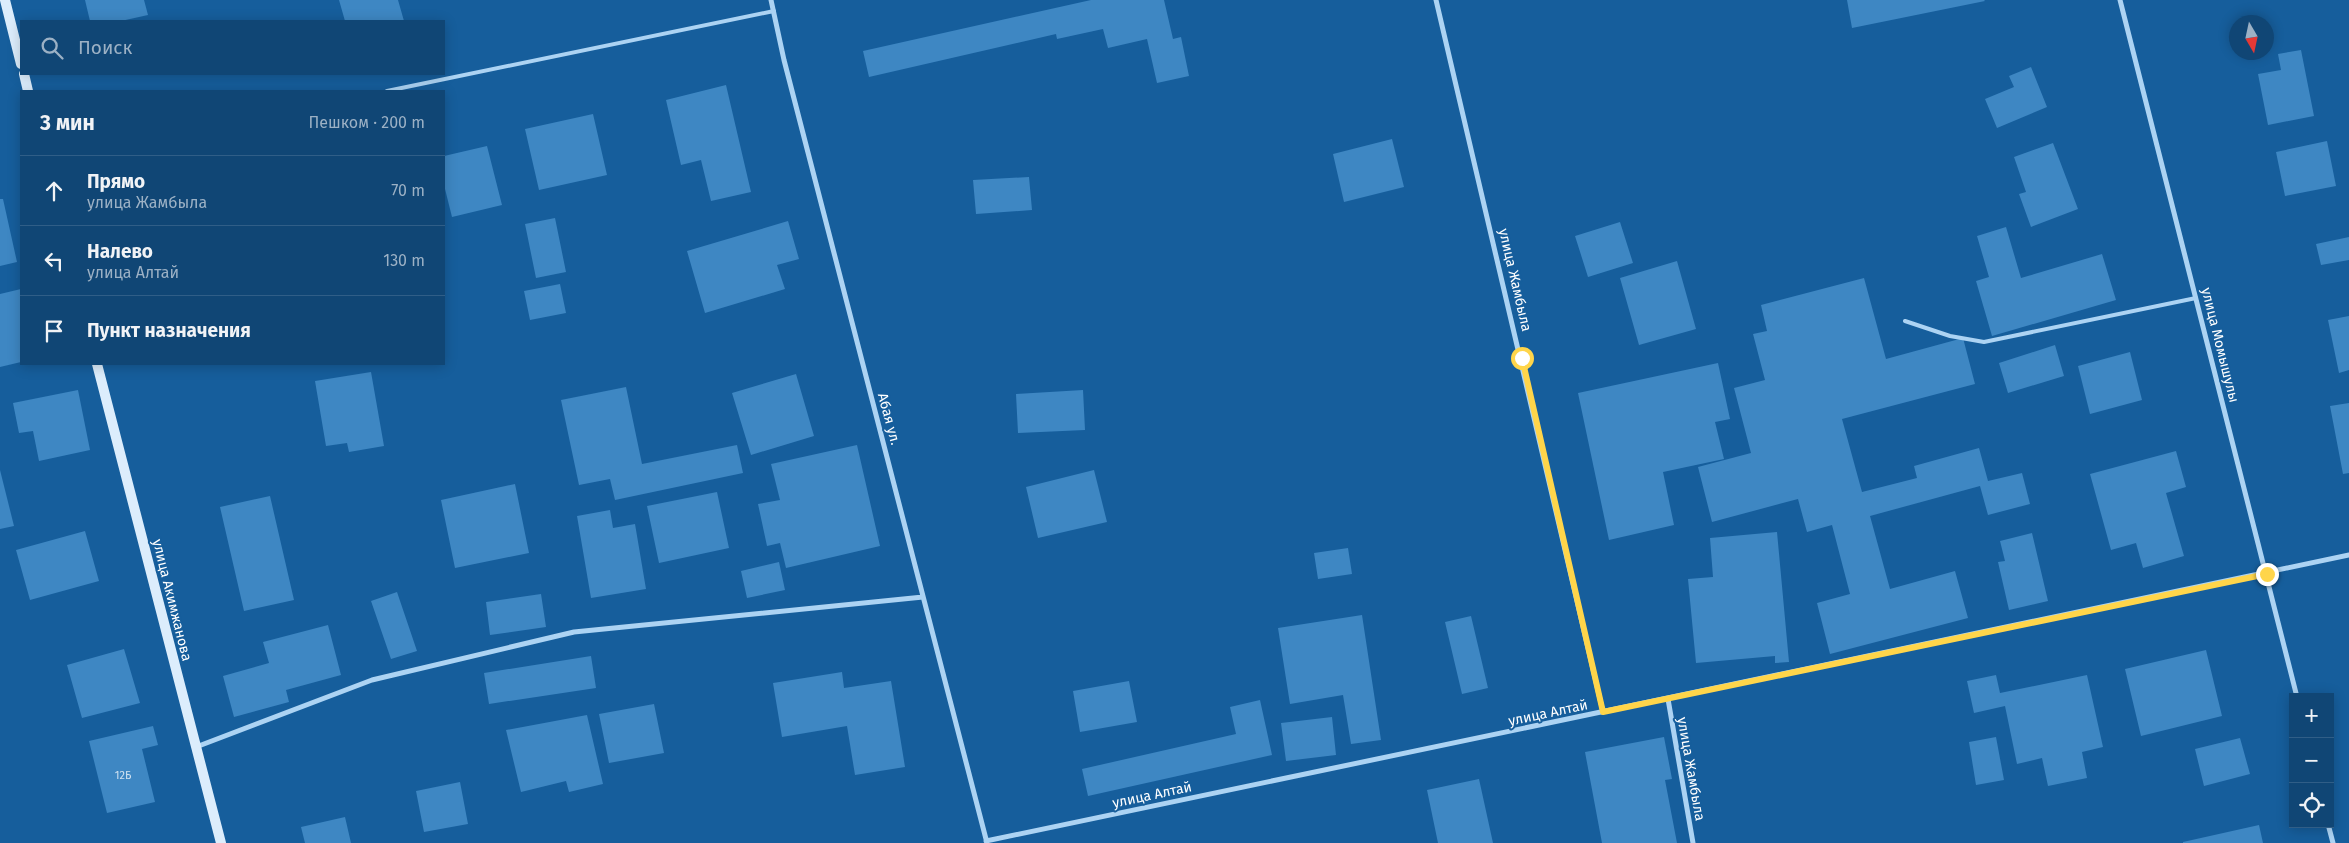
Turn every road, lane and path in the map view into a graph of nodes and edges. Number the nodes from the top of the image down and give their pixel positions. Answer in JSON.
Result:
{"nodes":[{"id":1,"x":5,"y":0,"type":"edge"},
{"id":2,"x":771,"y":0,"type":"edge"},
{"id":3,"x":1436,"y":0,"type":"edge"},
{"id":4,"x":2120,"y":0,"type":"edge"},
{"id":5,"x":774,"y":11,"type":"junction"},
{"id":6,"x":20,"y":60,"type":"edge"},
{"id":7,"x":24,"y":75,"type":"edge"},
{"id":8,"x":28,"y":90,"type":"edge"},
{"id":9,"x":392,"y":90,"type":"edge"},
{"id":10,"x":2196,"y":298,"type":"junction"},
{"id":11,"x":1905,"y":321,"type":"dead end"},
{"id":12,"x":98,"y":365,"type":"edge"},
{"id":13,"x":2349,"y":555,"type":"edge"},
{"id":14,"x":2267,"y":574,"type":"junction"},
{"id":15,"x":923,"y":597,"type":"junction"},
{"id":16,"x":2296,"y":693,"type":"edge"},
{"id":17,"x":1668,"y":699,"type":"junction"},
{"id":18,"x":1603,"y":712,"type":"junction"},
{"id":19,"x":196,"y":748,"type":"junction"},
{"id":20,"x":2329,"y":828,"type":"edge"},
{"id":21,"x":986,"y":842,"type":"edge"},
{"id":22,"x":221,"y":843,"type":"edge"},
{"id":23,"x":1693,"y":843,"type":"edge"},
{"id":24,"x":2333,"y":843,"type":"edge"}],
"edges":[{"from":1,"to":6,"type":"street"},
{"from":2,"to":5,"type":"street","name":"Абая ул."},
{"from":3,"to":18,"type":"street","name":"улица Жамбыла"},
{"from":4,"to":10,"type":"street","name":"улица Момышулы"},
{"from":5,"to":9,"type":"lane"},
{"from":5,"to":15,"type":"street","name":"Абая ул."},
{"from":7,"to":8,"type":"street"},
{"from":10,"to":11,"type":"lane"},
{"from":10,"to":14,"type":"street","name":"улица Момышулы"},
{"from":12,"to":19,"type":"street","name":"улица Акимжанова"},
{"from":13,"to":14,"type":"street","name":"улица Алтай"},
{"from":14,"to":16,"type":"street","name":"улица Момышулы"},
{"from":14,"to":17,"type":"street","name":"улица Алтай"},
{"from":15,"to":19,"type":"street"},
{"from":15,"to":21,"type":"street","name":"Абая ул."},
{"from":17,"to":18,"type":"street","name":"улица Алтай"},
{"from":17,"to":23,"type":"street","name":"улица Жамбыла"},
{"from":18,"to":21,"type":"street","name":"улица Алтай"},
{"from":19,"to":22,"type":"street","name":"улица Акимжанова"},
{"from":20,"to":24,"type":"street"}]}
